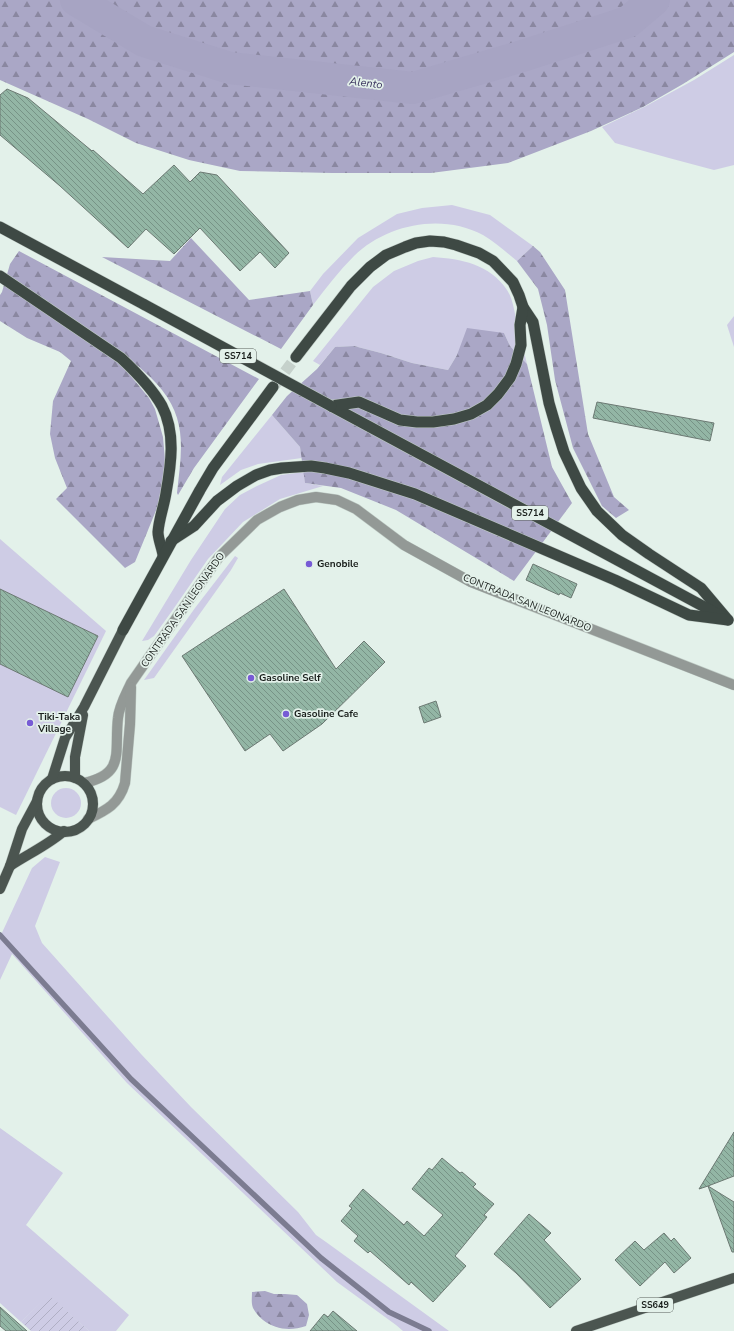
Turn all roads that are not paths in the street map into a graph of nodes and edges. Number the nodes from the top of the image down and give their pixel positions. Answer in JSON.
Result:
{"nodes":[{"id":1,"x":0,"y":227,"type":"edge"},
{"id":2,"x":0,"y":276,"type":"edge"},
{"id":3,"x":522,"y":307,"type":"junction"},
{"id":4,"x":296,"y":357,"type":"tunnel mouth"},
{"id":5,"x":273,"y":387,"type":"tunnel mouth"},
{"id":6,"x":331,"y":406,"type":"junction"},
{"id":7,"x":171,"y":541,"type":"junction"},
{"id":8,"x":164,"y":555,"type":"junction"},
{"id":9,"x":731,"y":622,"type":"edge"},
{"id":10,"x":122,"y":630,"type":"joint"},
{"id":11,"x":131,"y":684,"type":"junction"},
{"id":12,"x":734,"y":685,"type":"edge"},
{"id":13,"x":84,"y":707,"type":"junction"},
{"id":14,"x":52,"y":779,"type":"junction"},
{"id":15,"x":79,"y":780,"type":"junction"},
{"id":16,"x":37,"y":799,"type":"junction"},
{"id":17,"x":88,"y":818,"type":"junction"},
{"id":18,"x":64,"y":832,"type":"junction"},
{"id":19,"x":10,"y":866,"type":"junction"},
{"id":20,"x":0,"y":889,"type":"edge"},
{"id":21,"x":734,"y":1278,"type":"edge"},
{"id":22,"x":576,"y":1331,"type":"edge"}],
"edges":[{"from":1,"to":6,"type":"highway","number":"SS714","bridge":true},
{"from":2,"to":8,"type":"highway"},
{"from":3,"to":4,"type":"highway"},
{"from":3,"to":6,"type":"highway"},
{"from":3,"to":9,"type":"highway"},
{"from":5,"to":7,"type":"highway"},
{"from":6,"to":9,"type":"highway","number":"SS714"},
{"from":7,"to":8,"type":"highway"},
{"from":7,"to":9,"type":"highway"},
{"from":8,"to":10,"type":"highway"},
{"from":10,"to":13,"type":"main road"},
{"from":11,"to":12,"type":"street","name":"CONTRADA SAN LEONARDO"},
{"from":11,"to":15,"type":"street","name":"CONTRADA SAN LEONARDO"},
{"from":11,"to":17,"type":"street"},
{"from":13,"to":14,"type":"main road"},
{"from":13,"to":15,"type":"main road"},
{"from":14,"to":15,"type":"main road"},
{"from":14,"to":16,"type":"main road"},
{"from":15,"to":17,"type":"main road"},
{"from":16,"to":18,"type":"main road"},
{"from":16,"to":19,"type":"main road"},
{"from":17,"to":18,"type":"main road"},
{"from":18,"to":19,"type":"main road"},
{"from":19,"to":20,"type":"main road"},
{"from":21,"to":22,"type":"main road","number":"SS649"}]}
